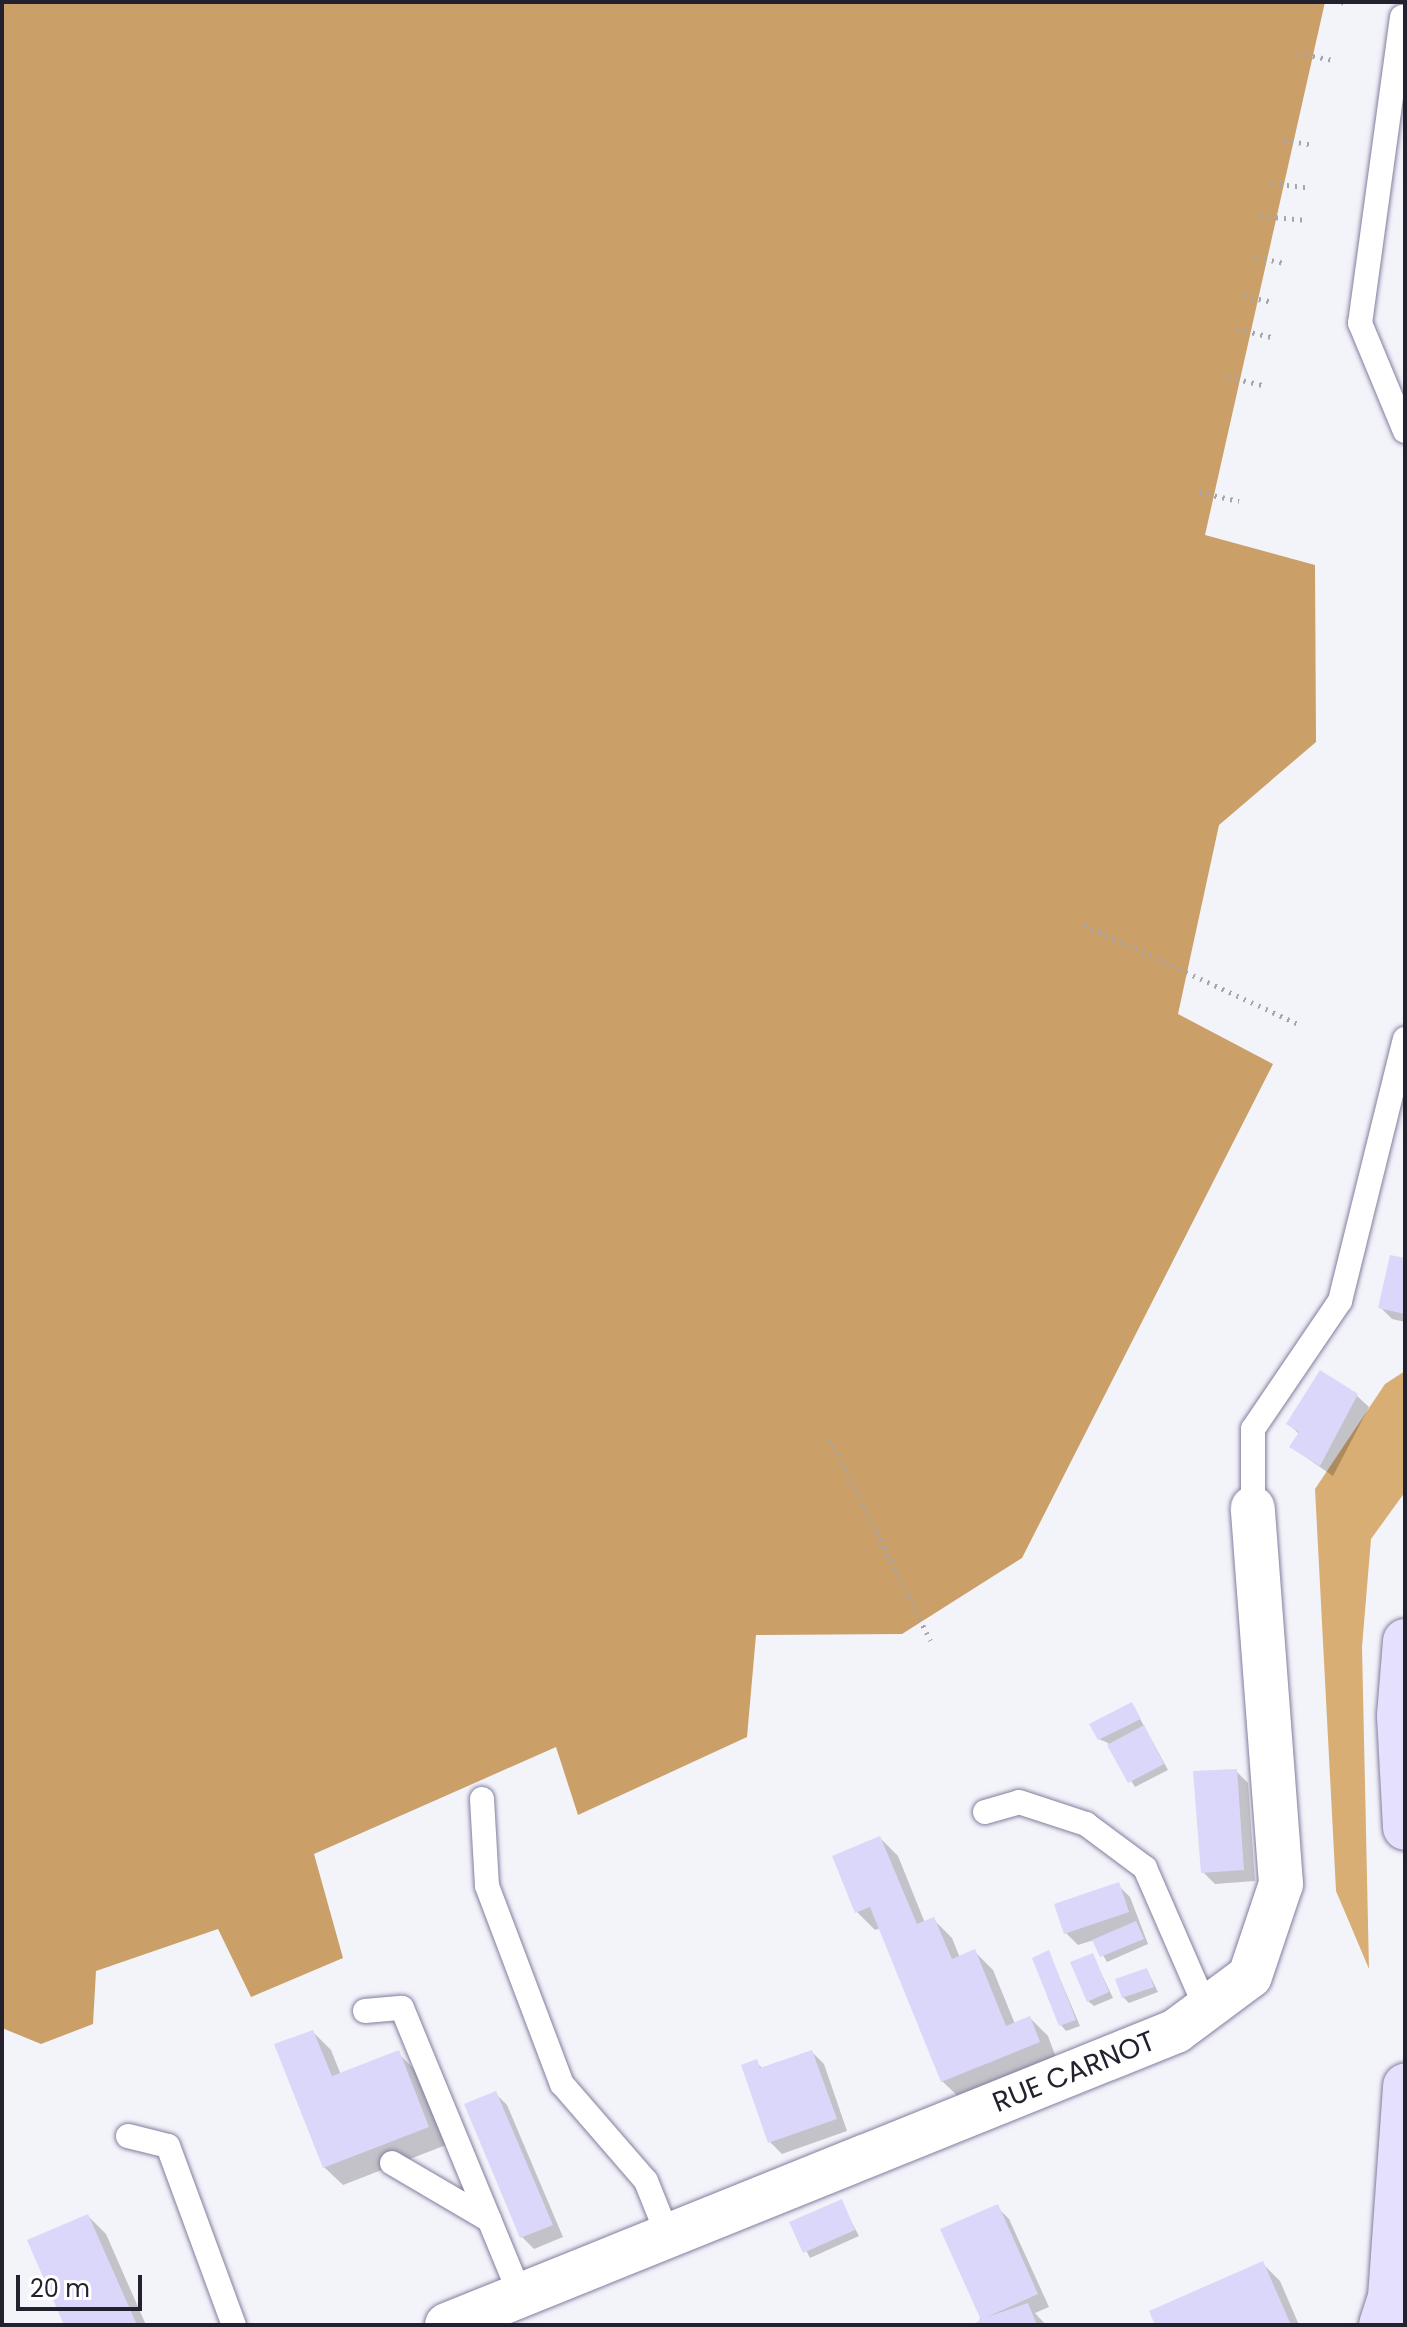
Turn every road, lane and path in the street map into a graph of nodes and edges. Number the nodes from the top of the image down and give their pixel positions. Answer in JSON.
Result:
{"nodes":[{"id":1,"x":1402,"y":17,"type":"dead end"},
{"id":2,"x":1297,"y":53,"type":"dead end"},
{"id":3,"x":1332,"y":60,"type":"dead end"},
{"id":4,"x":1283,"y":140,"type":"dead end"},
{"id":5,"x":1314,"y":145,"type":"dead end"},
{"id":6,"x":1271,"y":183,"type":"dead end"},
{"id":7,"x":1309,"y":188,"type":"dead end"},
{"id":8,"x":1260,"y":216,"type":"dead end"},
{"id":9,"x":1307,"y":220,"type":"dead end"},
{"id":10,"x":1256,"y":257,"type":"dead end"},
{"id":11,"x":1285,"y":263,"type":"dead end"},
{"id":12,"x":1243,"y":296,"type":"dead end"},
{"id":13,"x":1273,"y":302,"type":"dead end"},
{"id":14,"x":1237,"y":329,"type":"dead end"},
{"id":15,"x":1275,"y":338,"type":"dead end"},
{"id":16,"x":1228,"y":377,"type":"dead end"},
{"id":17,"x":1266,"y":386,"type":"dead end"},
{"id":18,"x":1405,"y":431,"type":"edge"},
{"id":19,"x":1199,"y":492,"type":"dead end"},
{"id":20,"x":1239,"y":501,"type":"dead end"},
{"id":21,"x":1084,"y":925,"type":"dead end"},
{"id":22,"x":1300,"y":1025,"type":"dead end"},
{"id":23,"x":1405,"y":1039,"type":"edge"},
{"id":24,"x":830,"y":1439,"type":"dead end"},
{"id":25,"x":1253,"y":1508,"type":"joint"},
{"id":26,"x":930,"y":1640,"type":"dead end"},
{"id":27,"x":1405,"y":1641,"type":"edge"},
{"id":28,"x":482,"y":1799,"type":"dead end"},
{"id":29,"x":985,"y":1812,"type":"dead end"},
{"id":30,"x":1405,"y":1828,"type":"edge"},
{"id":31,"x":1206,"y":2008,"type":"junction"},
{"id":32,"x":365,"y":2011,"type":"dead end"},
{"id":33,"x":1405,"y":2086,"type":"edge"},
{"id":34,"x":128,"y":2136,"type":"dead end"},
{"id":35,"x":392,"y":2163,"type":"dead end"},
{"id":36,"x":489,"y":2220,"type":"junction"},
{"id":37,"x":668,"y":2236,"type":"junction"},
{"id":38,"x":513,"y":2277,"type":"dead end"},
{"id":39,"x":234,"y":2325,"type":"edge"},
{"id":40,"x":447,"y":2325,"type":"edge"},
{"id":41,"x":1381,"y":2325,"type":"edge"}],
"edges":[{"from":1,"to":18,"type":"lane"},
{"from":2,"to":3,"type":"path"},
{"from":4,"to":5,"type":"path"},
{"from":6,"to":7,"type":"path"},
{"from":8,"to":9,"type":"path"},
{"from":10,"to":11,"type":"path"},
{"from":12,"to":13,"type":"path"},
{"from":14,"to":15,"type":"path"},
{"from":16,"to":17,"type":"path"},
{"from":19,"to":20,"type":"path"},
{"from":21,"to":22,"type":"path"},
{"from":23,"to":25,"type":"lane"},
{"from":24,"to":26,"type":"path"},
{"from":25,"to":31,"type":"street","name":"RUE CARNOT"},
{"from":27,"to":30,"type":"main road"},
{"from":28,"to":37,"type":"lane"},
{"from":29,"to":31,"type":"lane"},
{"from":31,"to":37,"type":"street","name":"RUE CARNOT"},
{"from":32,"to":36,"type":"lane"},
{"from":33,"to":41,"type":"main road"},
{"from":34,"to":39,"type":"lane"},
{"from":35,"to":36,"type":"lane"},
{"from":36,"to":38,"type":"lane"},
{"from":37,"to":40,"type":"street","name":"RUE CARNOT"}]}
